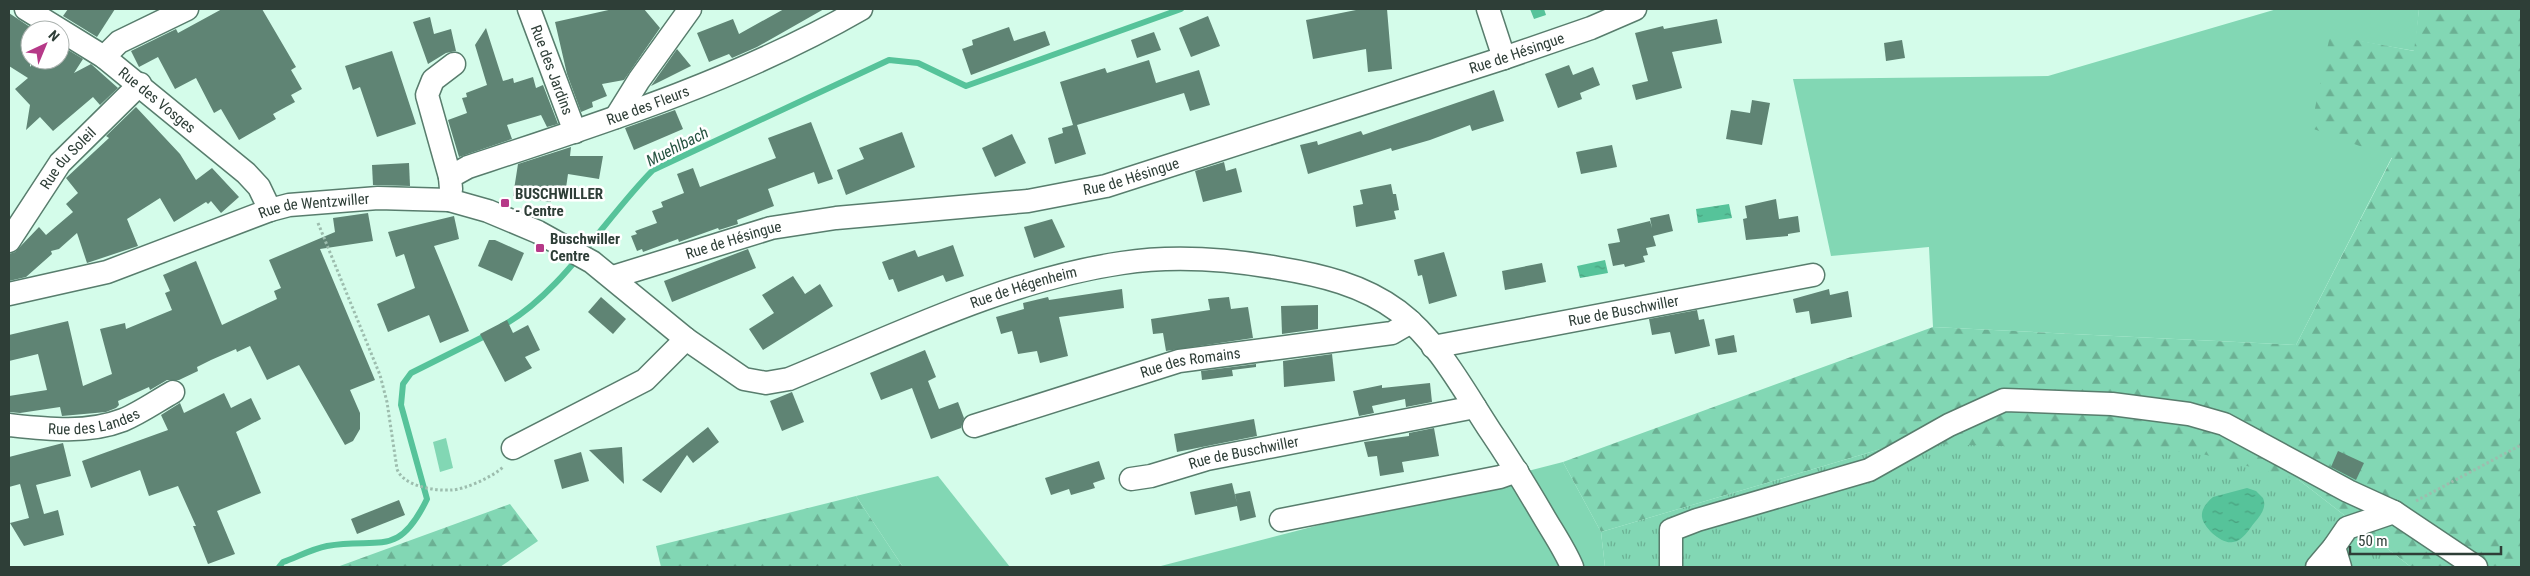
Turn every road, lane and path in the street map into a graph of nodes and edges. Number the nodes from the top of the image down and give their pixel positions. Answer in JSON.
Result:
{"nodes":[{"id":1,"x":26,"y":9,"type":"edge"},
{"id":2,"x":186,"y":9,"type":"edge"},
{"id":3,"x":529,"y":9,"type":"edge"},
{"id":4,"x":690,"y":9,"type":"edge"},
{"id":5,"x":861,"y":9,"type":"edge"},
{"id":6,"x":1488,"y":9,"type":"edge"},
{"id":7,"x":1635,"y":9,"type":"edge"},
{"id":8,"x":104,"y":57,"type":"junction"},
{"id":9,"x":1504,"y":58,"type":"junction"},
{"id":10,"x":454,"y":64,"type":"dead end"},
{"id":11,"x":140,"y":84,"type":"junction"},
{"id":12,"x":616,"y":117,"type":"junction"},
{"id":13,"x":575,"y":132,"type":"junction"},
{"id":14,"x":450,"y":177,"type":"junction"},
{"id":15,"x":449,"y":200,"type":"junction"},
{"id":16,"x":311,"y":203,"type":"junction"},
{"id":17,"x":270,"y":210,"type":"junction"},
{"id":18,"x":9,"y":241,"type":"edge"},
{"id":19,"x":1813,"y":275,"type":"dead end"},
{"id":20,"x":613,"y":277,"type":"junction"},
{"id":21,"x":9,"y":294,"type":"edge"},
{"id":22,"x":1411,"y":322,"type":"junction"},
{"id":23,"x":686,"y":339,"type":"junction"},
{"id":24,"x":1433,"y":347,"type":"junction"},
{"id":25,"x":173,"y":392,"type":"dead end"},
{"id":26,"x":1475,"y":408,"type":"junction"},
{"id":27,"x":9,"y":425,"type":"edge"},
{"id":28,"x":974,"y":426,"type":"dead end"},
{"id":29,"x":2521,"y":445,"type":"edge"},
{"id":30,"x":513,"y":448,"type":"joint"},
{"id":31,"x":1517,"y":470,"type":"junction"},
{"id":32,"x":1131,"y":479,"type":"dead end"},
{"id":33,"x":2394,"y":512,"type":"junction"},
{"id":34,"x":1281,"y":520,"type":"dead end"},
{"id":35,"x":2337,"y":557,"type":"edge"},
{"id":36,"x":1572,"y":567,"type":"edge"},
{"id":37,"x":1672,"y":567,"type":"edge"},
{"id":38,"x":2317,"y":567,"type":"edge"},
{"id":39,"x":2476,"y":567,"type":"edge"}],
"edges":[{"from":1,"to":8,"type":"street","name":"Rue des Vosges"},
{"from":2,"to":8,"type":"street"},
{"from":3,"to":13,"type":"street","name":"Rue des Jardins"},
{"from":4,"to":12,"type":"street"},
{"from":5,"to":12,"type":"street","name":"Rue des Fleurs"},
{"from":6,"to":9,"type":"street"},
{"from":7,"to":9,"type":"street","name":"Rue de Hésingue"},
{"from":8,"to":11,"type":"street","name":"Rue des Vosges"},
{"from":9,"to":20,"type":"street","name":"Rue de Hésingue"},
{"from":10,"to":14,"type":"street"},
{"from":11,"to":17,"type":"street","name":"Rue des Vosges"},
{"from":11,"to":18,"type":"street","name":"Rue du Soleil"},
{"from":12,"to":13,"type":"street","name":"Rue des Fleurs"},
{"from":13,"to":14,"type":"street","name":"Rue des Fleurs"},
{"from":14,"to":15,"type":"street"},
{"from":15,"to":16,"type":"street","name":"Rue de Wentzwiller"},
{"from":15,"to":20,"type":"street","name":"Rue de Wentzwiller"},
{"from":16,"to":17,"type":"street","name":"Rue de Wentzwiller"},
{"from":16,"to":30,"type":"path"},
{"from":17,"to":21,"type":"street","name":"Rue de Wentzwiller"},
{"from":19,"to":24,"type":"street","name":"Rue de Buschwiller"},
{"from":20,"to":23,"type":"street","name":"Rue de Hégenheim"},
{"from":22,"to":23,"type":"street","name":"Rue de Hégenheim"},
{"from":22,"to":24,"type":"street","name":"Rue de Hégenheim"},
{"from":22,"to":28,"type":"street","name":"Rue des Romains"},
{"from":23,"to":30,"type":"street"},
{"from":24,"to":26,"type":"street","name":"Rue de Hégenheim"},
{"from":25,"to":27,"type":"street","name":"Rue des Landes"},
{"from":26,"to":31,"type":"street"},
{"from":26,"to":32,"type":"street","name":"Rue de Buschwiller"},
{"from":29,"to":33,"type":"path"},
{"from":31,"to":34,"type":"street"},
{"from":31,"to":36,"type":"street"},
{"from":33,"to":35,"type":"street"},
{"from":33,"to":37,"type":"street"},
{"from":33,"to":39,"type":"street"},
{"from":35,"to":38,"type":"street"}]}
